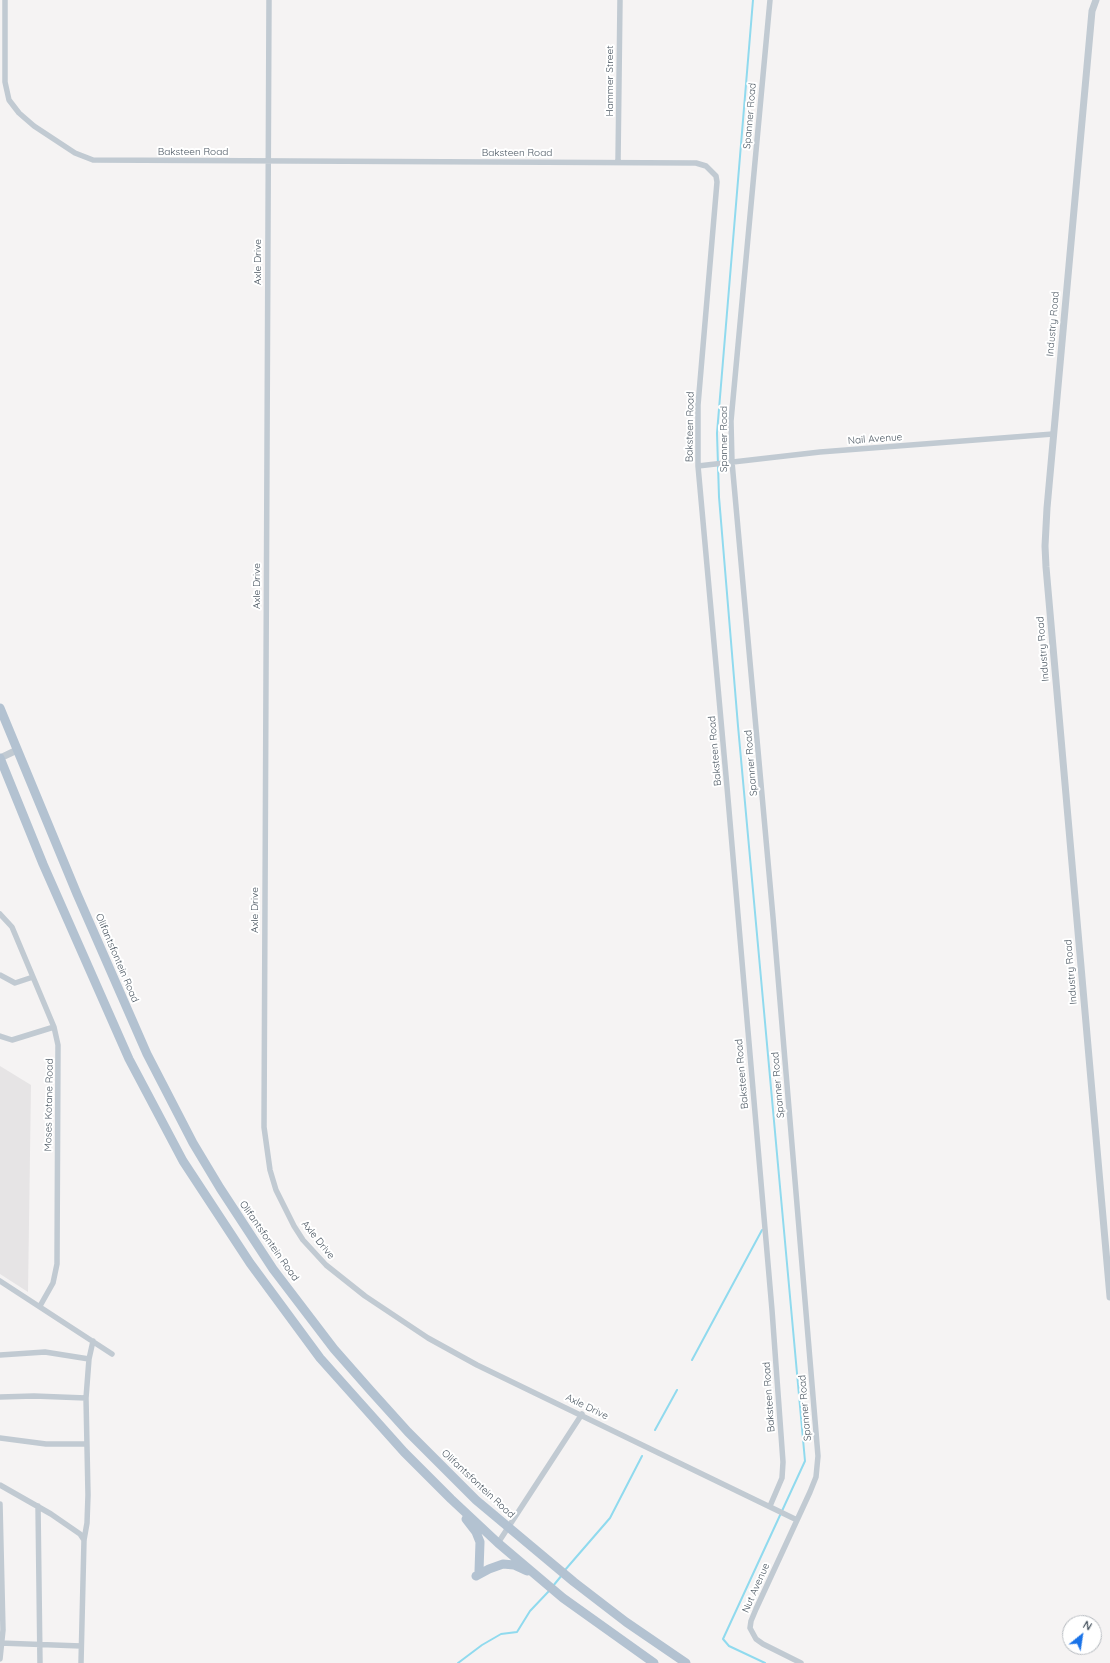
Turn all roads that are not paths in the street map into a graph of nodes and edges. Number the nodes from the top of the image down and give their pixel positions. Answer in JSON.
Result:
{"nodes":[{"id":1,"x":5,"y":0,"type":"edge"},
{"id":2,"x":269,"y":0,"type":"edge"},
{"id":3,"x":620,"y":0,"type":"edge"},
{"id":4,"x":770,"y":0,"type":"edge"},
{"id":5,"x":1096,"y":0,"type":"edge"},
{"id":6,"x":268,"y":162,"type":"junction"},
{"id":7,"x":618,"y":162,"type":"junction"},
{"id":8,"x":1053,"y":434,"type":"junction"},
{"id":9,"x":732,"y":462,"type":"junction"},
{"id":10,"x":698,"y":466,"type":"junction"},
{"id":11,"x":0,"y":708,"type":"edge"},
{"id":12,"x":17,"y":750,"type":"junction"},
{"id":13,"x":0,"y":758,"type":"edge"},
{"id":14,"x":0,"y":914,"type":"edge"},
{"id":15,"x":0,"y":975,"type":"edge"},
{"id":16,"x":33,"y":976,"type":"junction"},
{"id":17,"x":54,"y":1027,"type":"junction"},
{"id":18,"x":0,"y":1036,"type":"edge"},
{"id":19,"x":0,"y":1281,"type":"edge"},
{"id":20,"x":1110,"y":1297,"type":"edge"},
{"id":21,"x":40,"y":1306,"type":"junction"},
{"id":22,"x":93,"y":1341,"type":"junction"},
{"id":23,"x":112,"y":1354,"type":"dead end"},
{"id":24,"x":0,"y":1355,"type":"edge"},
{"id":25,"x":89,"y":1359,"type":"junction"},
{"id":26,"x":0,"y":1397,"type":"edge"},
{"id":27,"x":86,"y":1398,"type":"junction"},
{"id":28,"x":582,"y":1414,"type":"junction"},
{"id":29,"x":0,"y":1438,"type":"edge"},
{"id":30,"x":86,"y":1444,"type":"junction"},
{"id":31,"x":0,"y":1485,"type":"edge"},
{"id":32,"x":450,"y":1500,"type":"junction"},
{"id":33,"x":0,"y":1504,"type":"edge"},
{"id":34,"x":38,"y":1506,"type":"junction"},
{"id":35,"x":770,"y":1506,"type":"junction"},
{"id":36,"x":0,"y":1519,"type":"edge"},
{"id":37,"x":797,"y":1520,"type":"junction"},
{"id":38,"x":508,"y":1527,"type":"junction"},
{"id":39,"x":84,"y":1540,"type":"junction"},
{"id":40,"x":498,"y":1543,"type":"junction"},
{"id":41,"x":544,"y":1581,"type":"junction"},
{"id":42,"x":1,"y":1643,"type":"edge"},
{"id":43,"x":39,"y":1645,"type":"junction"},
{"id":44,"x":81,"y":1646,"type":"junction"},
{"id":45,"x":0,"y":1659,"type":"edge"},
{"id":46,"x":40,"y":1663,"type":"edge"},
{"id":47,"x":81,"y":1663,"type":"edge"},
{"id":48,"x":654,"y":1663,"type":"edge"},
{"id":49,"x":686,"y":1663,"type":"edge"},
{"id":50,"x":801,"y":1663,"type":"edge"}],
"edges":[{"from":1,"to":6,"type":"street","name":"Baksteen Road"},
{"from":2,"to":6,"type":"street","name":"Axle Drive"},
{"from":3,"to":7,"type":"street","name":"Hammer Street"},
{"from":4,"to":9,"type":"street","name":"Spanner Road"},
{"from":5,"to":8,"type":"street","name":"Industry Road"},
{"from":6,"to":7,"type":"street","name":"Baksteen Road"},
{"from":6,"to":28,"type":"street","name":"Axle Drive"},
{"from":7,"to":10,"type":"street","name":"Baksteen Road"},
{"from":8,"to":9,"type":"street","name":"Nail Avenue"},
{"from":8,"to":20,"type":"street","name":"Industry Road"},
{"from":9,"to":10,"type":"street","name":"Nail Avenue"},
{"from":9,"to":37,"type":"street","name":"Spanner Road"},
{"from":10,"to":35,"type":"street","name":"Baksteen Road"},
{"from":11,"to":12,"type":"main road","name":"Olifantsfontein Road"},
{"from":12,"to":13,"type":"street"},
{"from":12,"to":38,"type":"main road","name":"Olifantsfontein Road"},
{"from":13,"to":32,"type":"main road"},
{"from":14,"to":16,"type":"street","name":"Moses Kotane Road"},
{"from":15,"to":16,"type":"street"},
{"from":16,"to":17,"type":"street","name":"Moses Kotane Road"},
{"from":17,"to":18,"type":"street"},
{"from":17,"to":21,"type":"street","name":"Moses Kotane Road"},
{"from":19,"to":21,"type":"street"},
{"from":21,"to":22,"type":"street"},
{"from":22,"to":23,"type":"street"},
{"from":22,"to":25,"type":"street"},
{"from":24,"to":25,"type":"street"},
{"from":25,"to":27,"type":"street"},
{"from":26,"to":27,"type":"street"},
{"from":27,"to":30,"type":"street"},
{"from":28,"to":35,"type":"street","name":"Axle Drive"},
{"from":28,"to":38,"type":"street"},
{"from":29,"to":30,"type":"street"},
{"from":30,"to":39,"type":"street"},
{"from":31,"to":34,"type":"street"},
{"from":32,"to":40,"type":"main road"},
{"from":32,"to":41,"type":"main road"},
{"from":33,"to":36,"type":"street"},
{"from":34,"to":39,"type":"street"},
{"from":34,"to":43,"type":"street"},
{"from":35,"to":37,"type":"street","name":"Axle Drive"},
{"from":36,"to":42,"type":"street"},
{"from":37,"to":50,"type":"street","name":"Nut Avenue"},
{"from":38,"to":40,"type":"street"},
{"from":38,"to":49,"type":"main road","name":"Olifantsfontein Road"},
{"from":39,"to":44,"type":"street"},
{"from":40,"to":41,"type":"main road"},
{"from":41,"to":48,"type":"main road"},
{"from":42,"to":43,"type":"street"},
{"from":42,"to":45,"type":"street"},
{"from":43,"to":44,"type":"street"},
{"from":43,"to":46,"type":"street"},
{"from":44,"to":47,"type":"street"}]}
